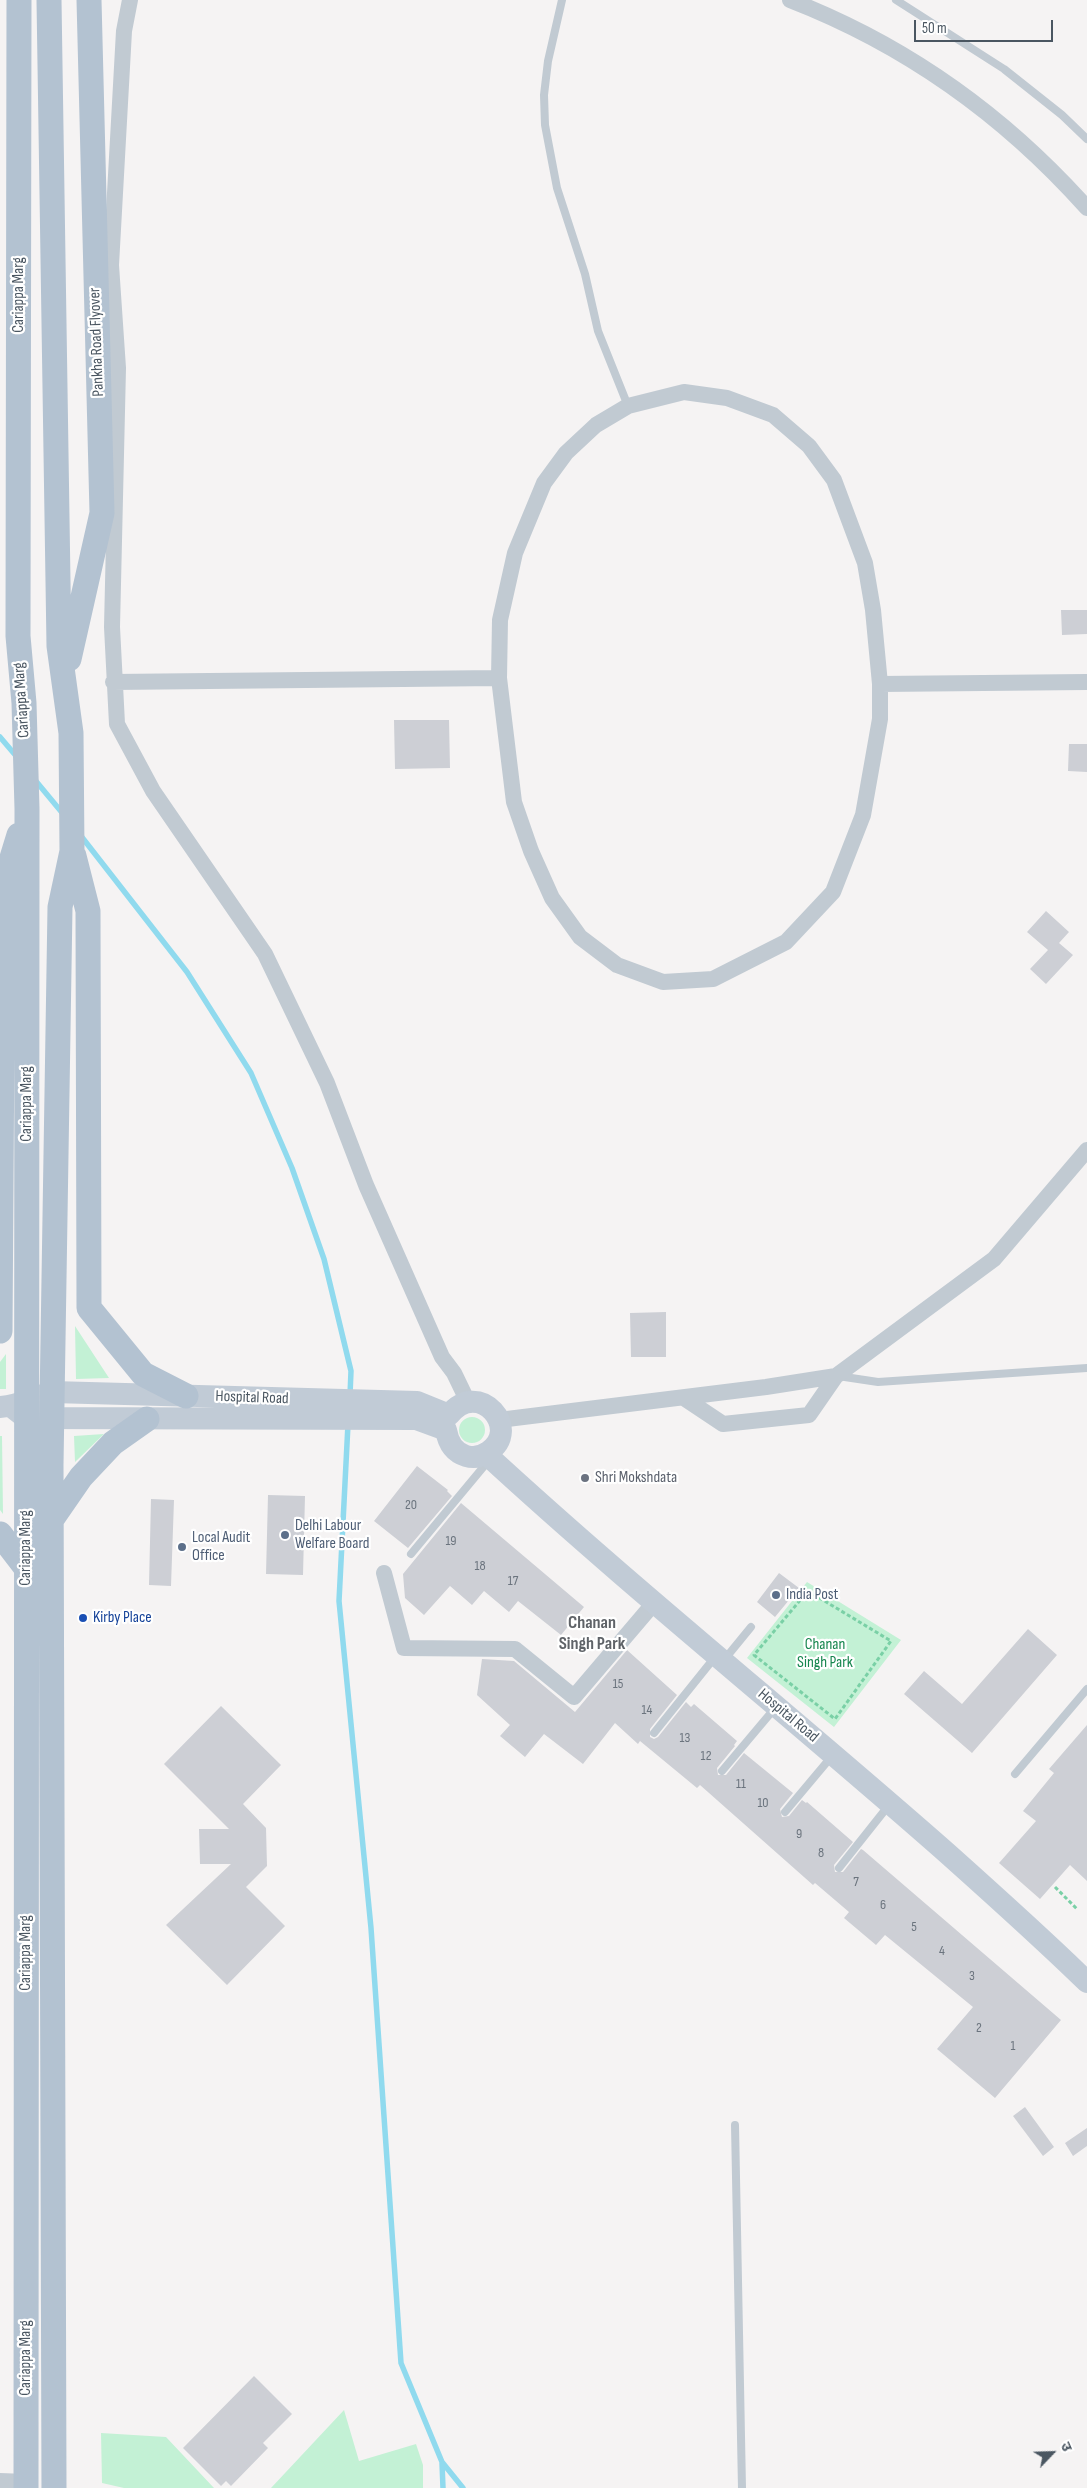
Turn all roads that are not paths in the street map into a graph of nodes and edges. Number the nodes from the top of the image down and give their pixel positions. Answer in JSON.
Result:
{"nodes":[{"id":1,"x":19,"y":0,"type":"edge"},
{"id":2,"x":49,"y":0,"type":"edge"},
{"id":3,"x":90,"y":0,"type":"edge"},
{"id":4,"x":130,"y":0,"type":"edge"},
{"id":5,"x":562,"y":0,"type":"edge"},
{"id":6,"x":793,"y":0,"type":"edge"},
{"id":7,"x":896,"y":0,"type":"edge"},
{"id":8,"x":1083,"y":131,"type":"edge"},
{"id":9,"x":1087,"y":139,"type":"edge"},
{"id":10,"x":1087,"y":208,"type":"edge"},
{"id":11,"x":628,"y":406,"type":"junction"},
{"id":12,"x":0,"y":598,"type":"edge"},
{"id":13,"x":18,"y":636,"type":"junction"},
{"id":14,"x":499,"y":678,"type":"junction"},
{"id":15,"x":64,"y":680,"type":"junction"},
{"id":16,"x":113,"y":682,"type":"junction"},
{"id":17,"x":1087,"y":682,"type":"edge"},
{"id":18,"x":880,"y":684,"type":"junction"},
{"id":19,"x":27,"y":809,"type":"junction"},
{"id":20,"x":72,"y":851,"type":"junction"},
{"id":21,"x":1087,"y":1150,"type":"edge"},
{"id":22,"x":0,"y":1331,"type":"edge"},
{"id":23,"x":1087,"y":1368,"type":"edge"},
{"id":24,"x":836,"y":1376,"type":"junction"},
{"id":25,"x":52,"y":1392,"type":"junction"},
{"id":26,"x":186,"y":1396,"type":"junction"},
{"id":27,"x":684,"y":1398,"type":"junction"},
{"id":28,"x":468,"y":1402,"type":"junction"},
{"id":29,"x":16,"y":1408,"type":"edge"},
{"id":30,"x":317,"y":1409,"type":"junction"},
{"id":31,"x":147,"y":1418,"type":"junction"},
{"id":32,"x":52,"y":1419,"type":"junction"},
{"id":33,"x":499,"y":1420,"type":"junction"},
{"id":34,"x":447,"y":1423,"type":"junction"},
{"id":35,"x":488,"y":1456,"type":"junction"},
{"id":36,"x":52,"y":1519,"type":"junction"},
{"id":37,"x":0,"y":1534,"type":"edge"},
{"id":38,"x":411,"y":1554,"type":"dead end"},
{"id":39,"x":27,"y":1569,"type":"junction"},
{"id":40,"x":384,"y":1573,"type":"dead end"},
{"id":41,"x":654,"y":1603,"type":"junction"},
{"id":42,"x":751,"y":1627,"type":"dead end"},
{"id":43,"x":720,"y":1658,"type":"junction"},
{"id":44,"x":1087,"y":1689,"type":"edge"},
{"id":45,"x":776,"y":1706,"type":"junction"},
{"id":46,"x":654,"y":1733,"type":"dead end"},
{"id":47,"x":833,"y":1754,"type":"junction"},
{"id":48,"x":722,"y":1771,"type":"dead end"},
{"id":49,"x":1015,"y":1774,"type":"dead end"},
{"id":50,"x":890,"y":1804,"type":"junction"},
{"id":51,"x":785,"y":1812,"type":"dead end"},
{"id":52,"x":26,"y":1840,"type":"junction"},
{"id":53,"x":53,"y":1840,"type":"junction"},
{"id":54,"x":839,"y":1868,"type":"dead end"},
{"id":55,"x":1087,"y":1982,"type":"edge"},
{"id":56,"x":735,"y":2125,"type":"dead end"},
{"id":57,"x":0,"y":2480,"type":"edge"},
{"id":58,"x":26,"y":2485,"type":"edge"},
{"id":59,"x":54,"y":2488,"type":"edge"},
{"id":60,"x":742,"y":2488,"type":"edge"}],
"edges":[{"from":1,"to":13,"type":"main road","name":"Cariappa Marg"},
{"from":2,"to":15,"type":"main road","name":"Cariappa Marg"},
{"from":3,"to":15,"type":"main road","name":"Pankha Road Flyover"},
{"from":4,"to":16,"type":"street"},
{"from":5,"to":11,"type":"lane"},
{"from":6,"to":10,"type":"street"},
{"from":7,"to":8,"type":"lane"},
{"from":8,"to":9,"type":"lane"},
{"from":11,"to":14,"type":"street"},
{"from":11,"to":18,"type":"street"},
{"from":12,"to":13,"type":"main road"},
{"from":13,"to":19,"type":"main road","name":"Cariappa Marg"},
{"from":14,"to":16,"type":"street"},
{"from":14,"to":18,"type":"street"},
{"from":15,"to":20,"type":"main road","name":"Cariappa Marg"},
{"from":16,"to":28,"type":"street"},
{"from":17,"to":18,"type":"street"},
{"from":19,"to":22,"type":"main road"},
{"from":19,"to":29,"type":"main road","name":"Cariappa Marg"},
{"from":20,"to":25,"type":"main road","name":"Cariappa Marg"},
{"from":20,"to":26,"type":"main road"},
{"from":21,"to":24,"type":"street"},
{"from":23,"to":24,"type":"lane"},
{"from":24,"to":27,"type":"street"},
{"from":24,"to":27,"type":"street"},
{"from":25,"to":26,"type":"street","name":"Hospital Road"},
{"from":25,"to":29,"type":"street","name":"Hospital Road"},
{"from":25,"to":32,"type":"main road","name":"Cariappa Marg"},
{"from":26,"to":30,"type":"street","name":"Hospital Road"},
{"from":27,"to":33,"type":"street"},
{"from":28,"to":33,"type":"street"},
{"from":28,"to":34,"type":"street"},
{"from":29,"to":32,"type":"street","name":"Hospital Road"},
{"from":29,"to":39,"type":"main road","name":"Cariappa Marg"},
{"from":30,"to":31,"type":"street","name":"Hospital Road"},
{"from":30,"to":34,"type":"street","name":"Hospital Road"},
{"from":31,"to":32,"type":"street","name":"Hospital Road"},
{"from":31,"to":36,"type":"main road"},
{"from":32,"to":36,"type":"main road","name":"Cariappa Marg"},
{"from":33,"to":35,"type":"street"},
{"from":34,"to":35,"type":"street"},
{"from":35,"to":38,"type":"lane"},
{"from":35,"to":41,"type":"street","name":"Hospital Road"},
{"from":36,"to":53,"type":"main road","name":"Cariappa Marg"},
{"from":37,"to":39,"type":"main road"},
{"from":39,"to":52,"type":"main road","name":"Cariappa Marg"},
{"from":40,"to":41,"type":"street"},
{"from":41,"to":43,"type":"street","name":"Hospital Road"},
{"from":42,"to":43,"type":"lane"},
{"from":43,"to":45,"type":"street","name":"Hospital Road"},
{"from":43,"to":46,"type":"lane"},
{"from":44,"to":49,"type":"lane"},
{"from":45,"to":47,"type":"street","name":"Hospital Road"},
{"from":45,"to":48,"type":"lane"},
{"from":47,"to":50,"type":"street","name":"Hospital Road"},
{"from":47,"to":51,"type":"lane"},
{"from":50,"to":54,"type":"lane"},
{"from":50,"to":55,"type":"street","name":"Hospital Road"},
{"from":52,"to":53,"type":"main road"},
{"from":52,"to":58,"type":"main road","name":"Cariappa Marg"},
{"from":53,"to":59,"type":"main road","name":"Cariappa Marg"},
{"from":56,"to":60,"type":"lane"},
{"from":57,"to":58,"type":"street"}]}
